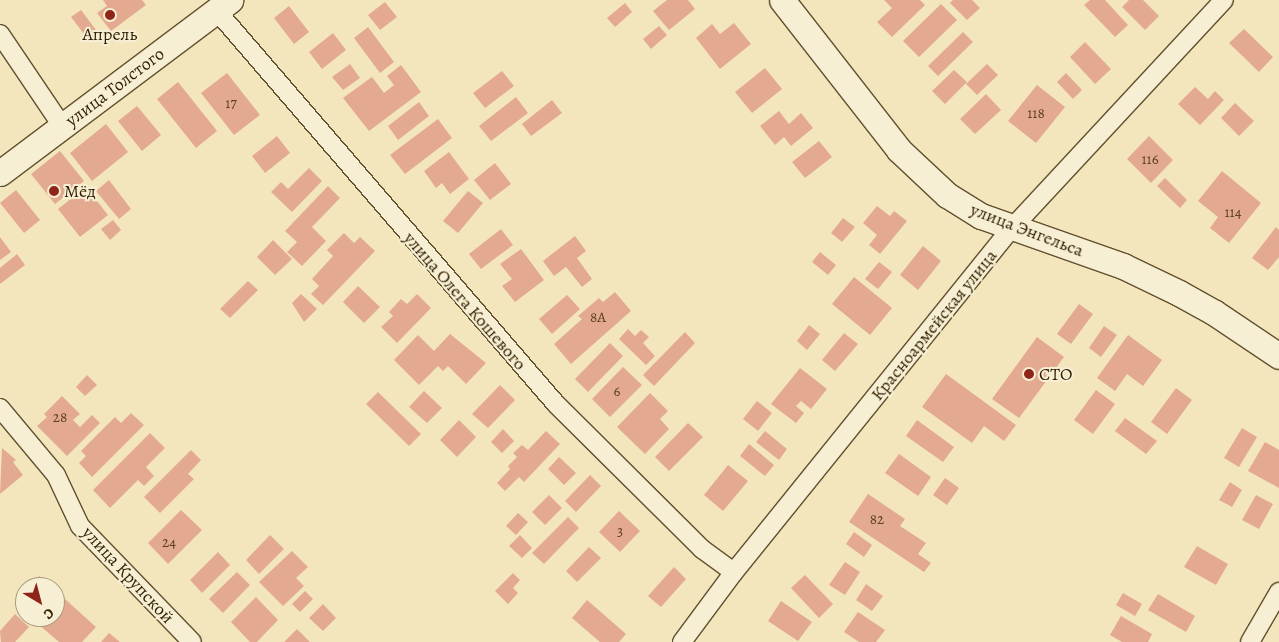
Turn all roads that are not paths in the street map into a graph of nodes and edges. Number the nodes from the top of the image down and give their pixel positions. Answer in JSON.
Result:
{"nodes":[{"id":1,"x":782,"y":0,"type":"edge"},
{"id":2,"x":1224,"y":0,"type":"edge"},
{"id":3,"x":223,"y":5,"type":"edge"},
{"id":4,"x":0,"y":34,"type":"edge"},
{"id":5,"x":62,"y":126,"type":"junction"},
{"id":6,"x":0,"y":173,"type":"edge"},
{"id":7,"x":1012,"y":228,"type":"junction"},
{"id":8,"x":1279,"y":356,"type":"edge"},
{"id":9,"x":0,"y":408,"type":"edge"},
{"id":10,"x":734,"y":572,"type":"junction"},
{"id":11,"x":1279,"y":592,"type":"edge"},
{"id":12,"x":192,"y":642,"type":"edge"},
{"id":13,"x":682,"y":642,"type":"edge"},
{"id":14,"x":1250,"y":642,"type":"edge"}],
"edges":[{"from":1,"to":7,"type":"street","name":"улица Энгельса"},
{"from":2,"to":7,"type":"street","name":"Красноармейская улица"},
{"from":3,"to":5,"type":"street","name":"улица Толстого"},
{"from":3,"to":10,"type":"street","name":"улица Олега Кошевого"},
{"from":4,"to":5,"type":"street"},
{"from":5,"to":6,"type":"street","name":"улица Толстого"},
{"from":7,"to":8,"type":"street","name":"улица Энгельса"},
{"from":7,"to":10,"type":"street","name":"Красноармейская улица"},
{"from":9,"to":12,"type":"street","name":"улица Крупской"},
{"from":10,"to":13,"type":"street","name":"Красноармейская улица"},
{"from":11,"to":14,"type":"street"}]}
